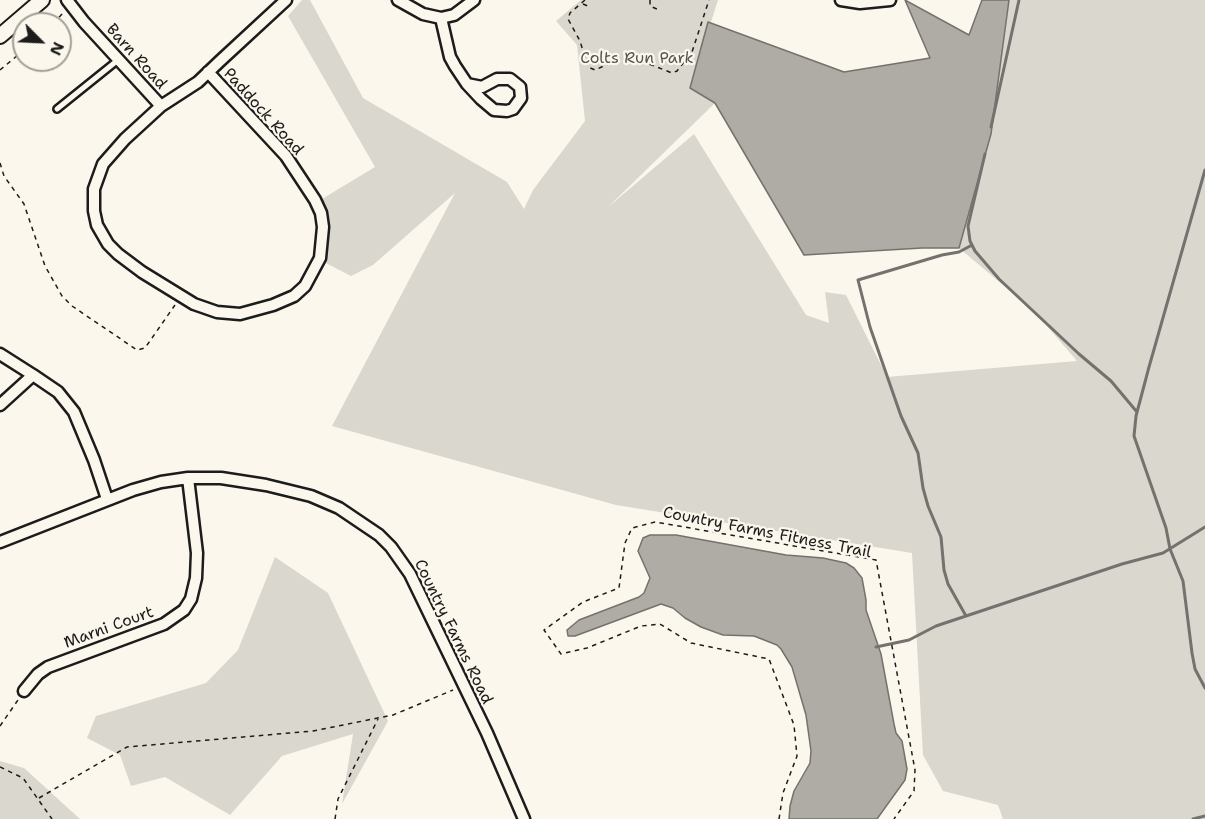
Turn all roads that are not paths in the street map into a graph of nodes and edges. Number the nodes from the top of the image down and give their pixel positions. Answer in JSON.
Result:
{"nodes":[{"id":1,"x":42,"y":0,"type":"edge"},
{"id":2,"x":67,"y":0,"type":"edge"},
{"id":3,"x":286,"y":0,"type":"edge"},
{"id":4,"x":398,"y":0,"type":"edge"},
{"id":5,"x":474,"y":0,"type":"edge"},
{"id":6,"x":841,"y":0,"type":"edge"},
{"id":7,"x":890,"y":0,"type":"edge"},
{"id":8,"x":441,"y":18,"type":"junction"},
{"id":9,"x":0,"y":36,"type":"edge"},
{"id":10,"x":118,"y":60,"type":"junction"},
{"id":11,"x":208,"y":72,"type":"junction"},
{"id":12,"x":467,"y":84,"type":"junction"},
{"id":13,"x":161,"y":106,"type":"junction"},
{"id":14,"x":57,"y":109,"type":"dead end"},
{"id":15,"x":0,"y":354,"type":"edge"},
{"id":16,"x":33,"y":375,"type":"junction"},
{"id":17,"x":0,"y":405,"type":"edge"},
{"id":18,"x":188,"y":478,"type":"junction"},
{"id":19,"x":107,"y":499,"type":"junction"},
{"id":20,"x":0,"y":542,"type":"edge"},
{"id":21,"x":24,"y":691,"type":"road end"},
{"id":22,"x":524,"y":819,"type":"edge"}],
"edges":[{"from":1,"to":9,"type":"street"},
{"from":2,"to":10,"type":"street","name":"Barn Road"},
{"from":3,"to":11,"type":"street","name":"Paddock Road"},
{"from":4,"to":8,"type":"street"},
{"from":5,"to":8,"type":"street"},
{"from":6,"to":7,"type":"street"},
{"from":8,"to":12,"type":"street"},
{"from":10,"to":13,"type":"street","name":"Barn Road"},
{"from":10,"to":14,"type":"lane"},
{"from":11,"to":13,"type":"street","name":"Paddock Road"},
{"from":11,"to":13,"type":"street","name":"Paddock Road"},
{"from":12,"to":12,"type":"street"},
{"from":15,"to":16,"type":"street"},
{"from":16,"to":17,"type":"street"},
{"from":16,"to":19,"type":"street"},
{"from":18,"to":19,"type":"street","name":"Country Farms Road"},
{"from":18,"to":21,"type":"street","name":"Marni Court"},
{"from":18,"to":22,"type":"street","name":"Country Farms Road"},
{"from":19,"to":20,"type":"street","name":"Country Farms Road"}]}
